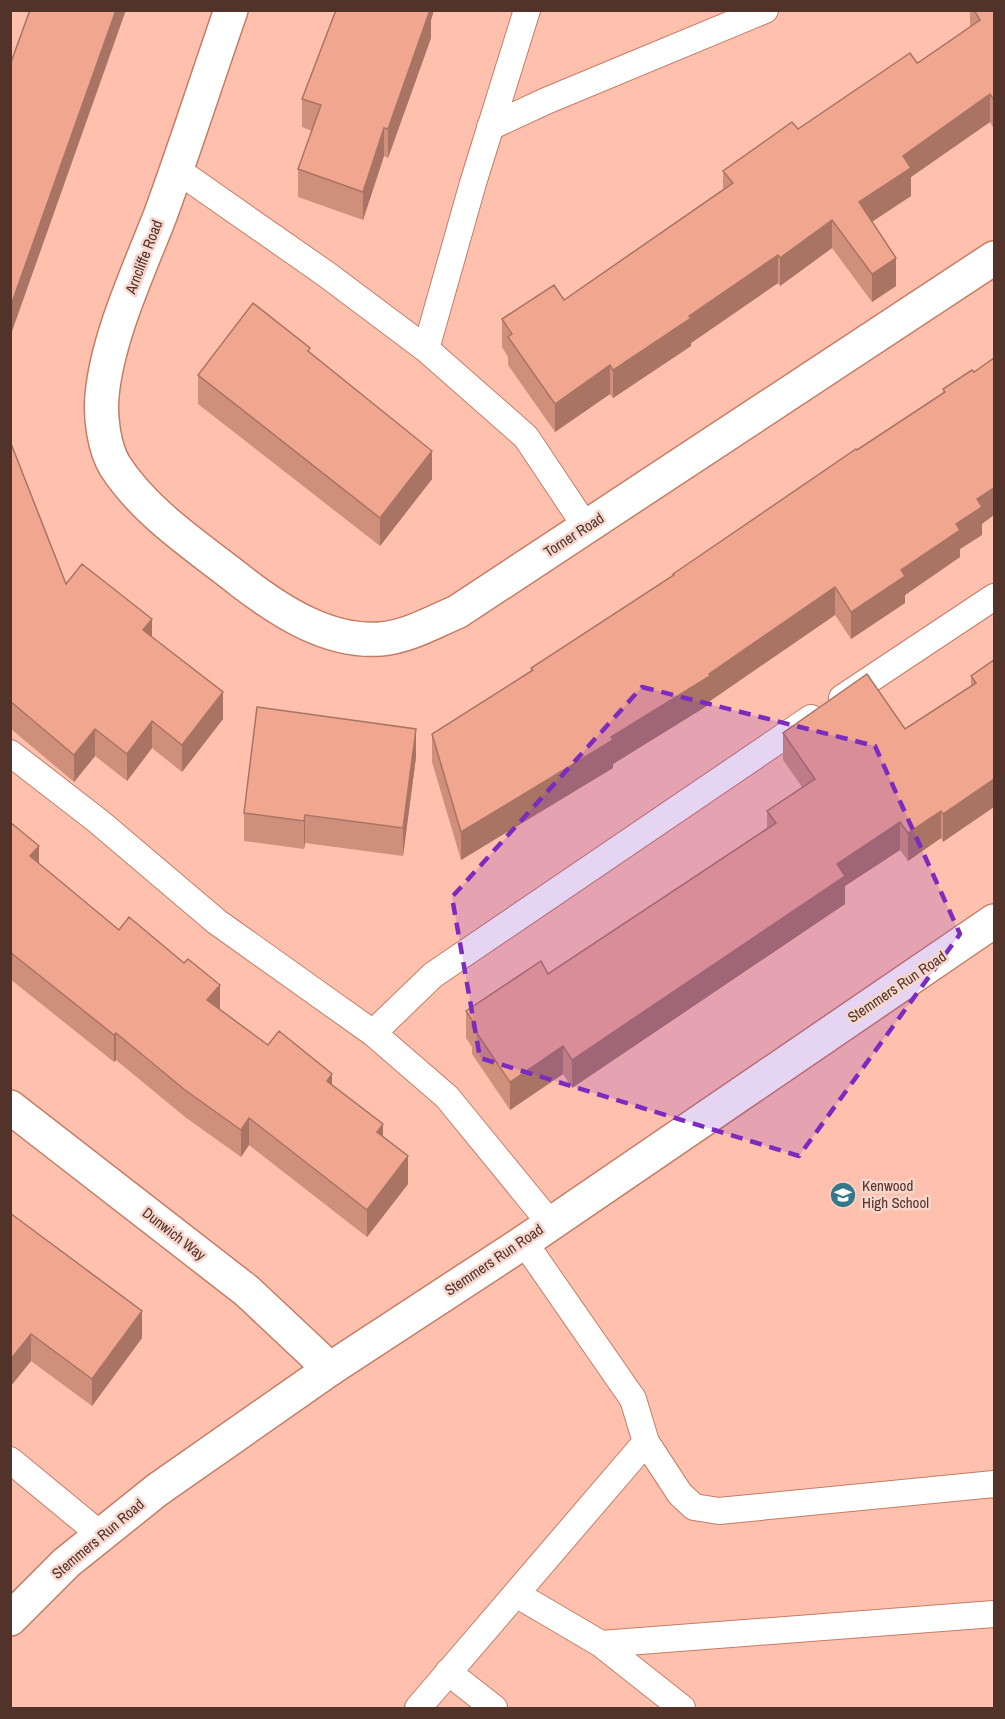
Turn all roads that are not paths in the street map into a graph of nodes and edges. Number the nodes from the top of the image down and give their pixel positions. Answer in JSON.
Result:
{"nodes":[{"id":1,"x":231,"y":10,"type":"edge"},
{"id":2,"x":527,"y":10,"type":"edge"},
{"id":3,"x":765,"y":10,"type":"edge"},
{"id":4,"x":490,"y":127,"type":"junction"},
{"id":5,"x":177,"y":170,"type":"junction"},
{"id":6,"x":994,"y":258,"type":"edge"},
{"id":7,"x":426,"y":349,"type":"junction"},
{"id":8,"x":143,"y":500,"type":"joint"},
{"id":9,"x":586,"y":527,"type":"junction"},
{"id":10,"x":994,"y":597,"type":"edge"},
{"id":11,"x":10,"y":753,"type":"edge"},
{"id":12,"x":994,"y":921,"type":"edge"},
{"id":13,"x":373,"y":1033,"type":"junction"},
{"id":14,"x":10,"y":1107,"type":"edge"},
{"id":15,"x":550,"y":1223,"type":"junction"},
{"id":16,"x":524,"y":1242,"type":"junction"},
{"id":17,"x":330,"y":1370,"type":"junction"},
{"id":18,"x":646,"y":1442,"type":"junction"},
{"id":19,"x":10,"y":1460,"type":"edge"},
{"id":20,"x":994,"y":1484,"type":"edge"},
{"id":21,"x":101,"y":1535,"type":"junction"},
{"id":22,"x":516,"y":1594,"type":"junction"},
{"id":23,"x":994,"y":1614,"type":"edge"},
{"id":24,"x":10,"y":1619,"type":"edge"},
{"id":25,"x":601,"y":1644,"type":"junction"},
{"id":26,"x":448,"y":1672,"type":"junction"},
{"id":27,"x":418,"y":1708,"type":"edge"},
{"id":28,"x":494,"y":1708,"type":"edge"},
{"id":29,"x":682,"y":1708,"type":"edge"}],
"edges":[{"from":1,"to":5,"type":"street","name":"Arncliffe Road"},
{"from":2,"to":4,"type":"lane"},
{"from":3,"to":4,"type":"lane"},
{"from":4,"to":7,"type":"lane"},
{"from":5,"to":7,"type":"lane"},
{"from":5,"to":8,"type":"street","name":"Arncliffe Road"},
{"from":6,"to":9,"type":"street","name":"Torner Road"},
{"from":7,"to":9,"type":"lane"},
{"from":8,"to":9,"type":"street","name":"Torner Road"},
{"from":10,"to":13,"type":"lane"},
{"from":11,"to":13,"type":"lane"},
{"from":12,"to":15,"type":"street","name":"Stemmers Run Road"},
{"from":13,"to":15,"type":"lane"},
{"from":14,"to":17,"type":"street","name":"Dunwich Way"},
{"from":15,"to":16,"type":"street","name":"Stemmers Run Road"},
{"from":16,"to":17,"type":"street","name":"Stemmers Run Road"},
{"from":16,"to":18,"type":"lane"},
{"from":17,"to":21,"type":"street","name":"Stemmers Run Road"},
{"from":18,"to":20,"type":"lane"},
{"from":18,"to":22,"type":"lane"},
{"from":19,"to":21,"type":"lane"},
{"from":21,"to":24,"type":"street","name":"Stemmers Run Road"},
{"from":22,"to":25,"type":"lane"},
{"from":22,"to":26,"type":"lane"},
{"from":23,"to":25,"type":"lane"},
{"from":25,"to":29,"type":"lane"},
{"from":26,"to":27,"type":"lane"},
{"from":26,"to":28,"type":"lane"}]}
